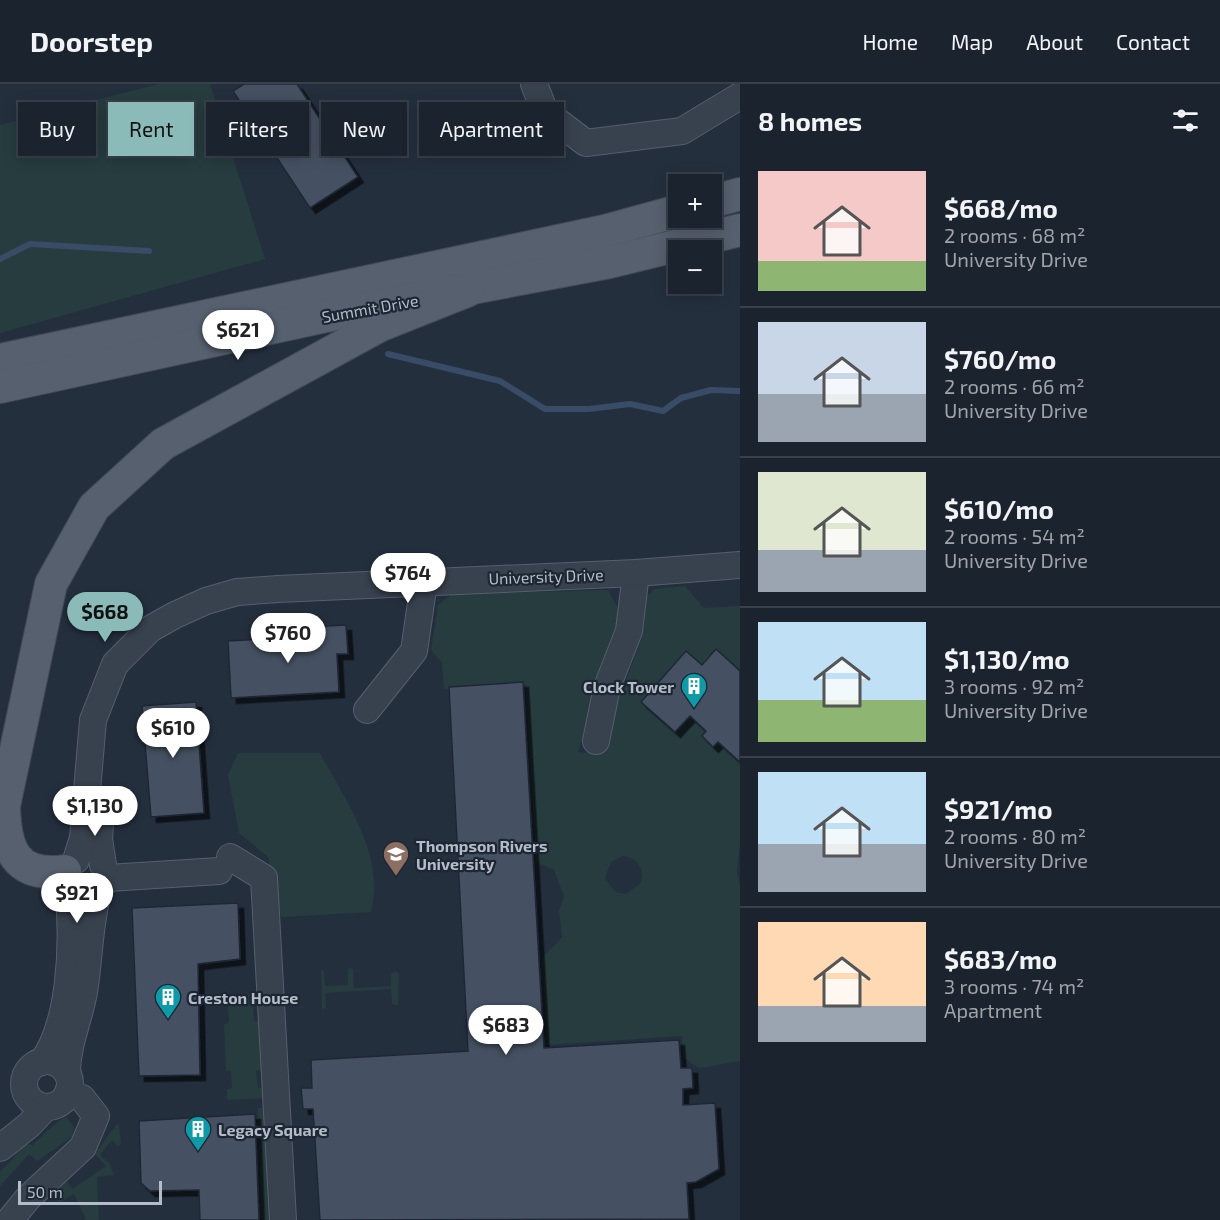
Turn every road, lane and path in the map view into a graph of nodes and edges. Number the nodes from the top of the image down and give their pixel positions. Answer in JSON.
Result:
{"nodes":[{"id":1,"x":534,"y":84,"type":"edge"},
{"id":2,"x":740,"y":96,"type":"edge"},
{"id":3,"x":740,"y":194,"type":"edge"},
{"id":4,"x":722,"y":199,"type":"edge"},
{"id":5,"x":668,"y":214,"type":"edge"},
{"id":6,"x":737,"y":232,"type":"edge"},
{"id":7,"x":467,"y":291,"type":"junction"},
{"id":8,"x":0,"y":360,"type":"edge"},
{"id":9,"x":0,"y":387,"type":"edge"},
{"id":10,"x":740,"y":565,"type":"edge"},
{"id":11,"x":636,"y":573,"type":"junction"},
{"id":12,"x":424,"y":582,"type":"junction"},
{"id":13,"x":176,"y":615,"type":"junction"},
{"id":14,"x":367,"y":710,"type":"dead end"},
{"id":15,"x":596,"y":741,"type":"dead end"},
{"id":16,"x":105,"y":872,"type":"junction"},
{"id":17,"x":70,"y":876,"type":"junction"},
{"id":18,"x":96,"y":901,"type":"junction"},
{"id":19,"x":42,"y":1062,"type":"junction"},
{"id":20,"x":68,"y":1083,"type":"junction"},
{"id":21,"x":37,"y":1102,"type":"junction"},
{"id":22,"x":7,"y":1141,"type":"edge"},
{"id":23,"x":10,"y":1220,"type":"edge"},
{"id":24,"x":283,"y":1220,"type":"edge"}],
"edges":[{"from":1,"to":2,"type":"street"},
{"from":3,"to":4,"type":"main road"},
{"from":5,"to":8,"type":"main road","name":"Summit Drive"},
{"from":6,"to":7,"type":"main road","name":"Summit Drive"},
{"from":7,"to":9,"type":"main road","name":"Summit Drive"},
{"from":7,"to":17,"type":"main road"},
{"from":10,"to":11,"type":"street","name":"University Drive"},
{"from":11,"to":12,"type":"street","name":"University Drive"},
{"from":11,"to":15,"type":"street"},
{"from":12,"to":13,"type":"street","name":"University Drive"},
{"from":12,"to":14,"type":"street"},
{"from":13,"to":16,"type":"street","name":"University Drive"},
{"from":13,"to":17,"type":"street","name":"University Drive"},
{"from":16,"to":17,"type":"street"},
{"from":16,"to":18,"type":"street"},
{"from":16,"to":24,"type":"street"},
{"from":17,"to":18,"type":"street"},
{"from":17,"to":19,"type":"street","name":"University Drive"},
{"from":18,"to":20,"type":"street"},
{"from":19,"to":20,"type":"street"},
{"from":19,"to":21,"type":"street"},
{"from":20,"to":21,"type":"street"},
{"from":20,"to":23,"type":"street"},
{"from":21,"to":22,"type":"street"}]}
